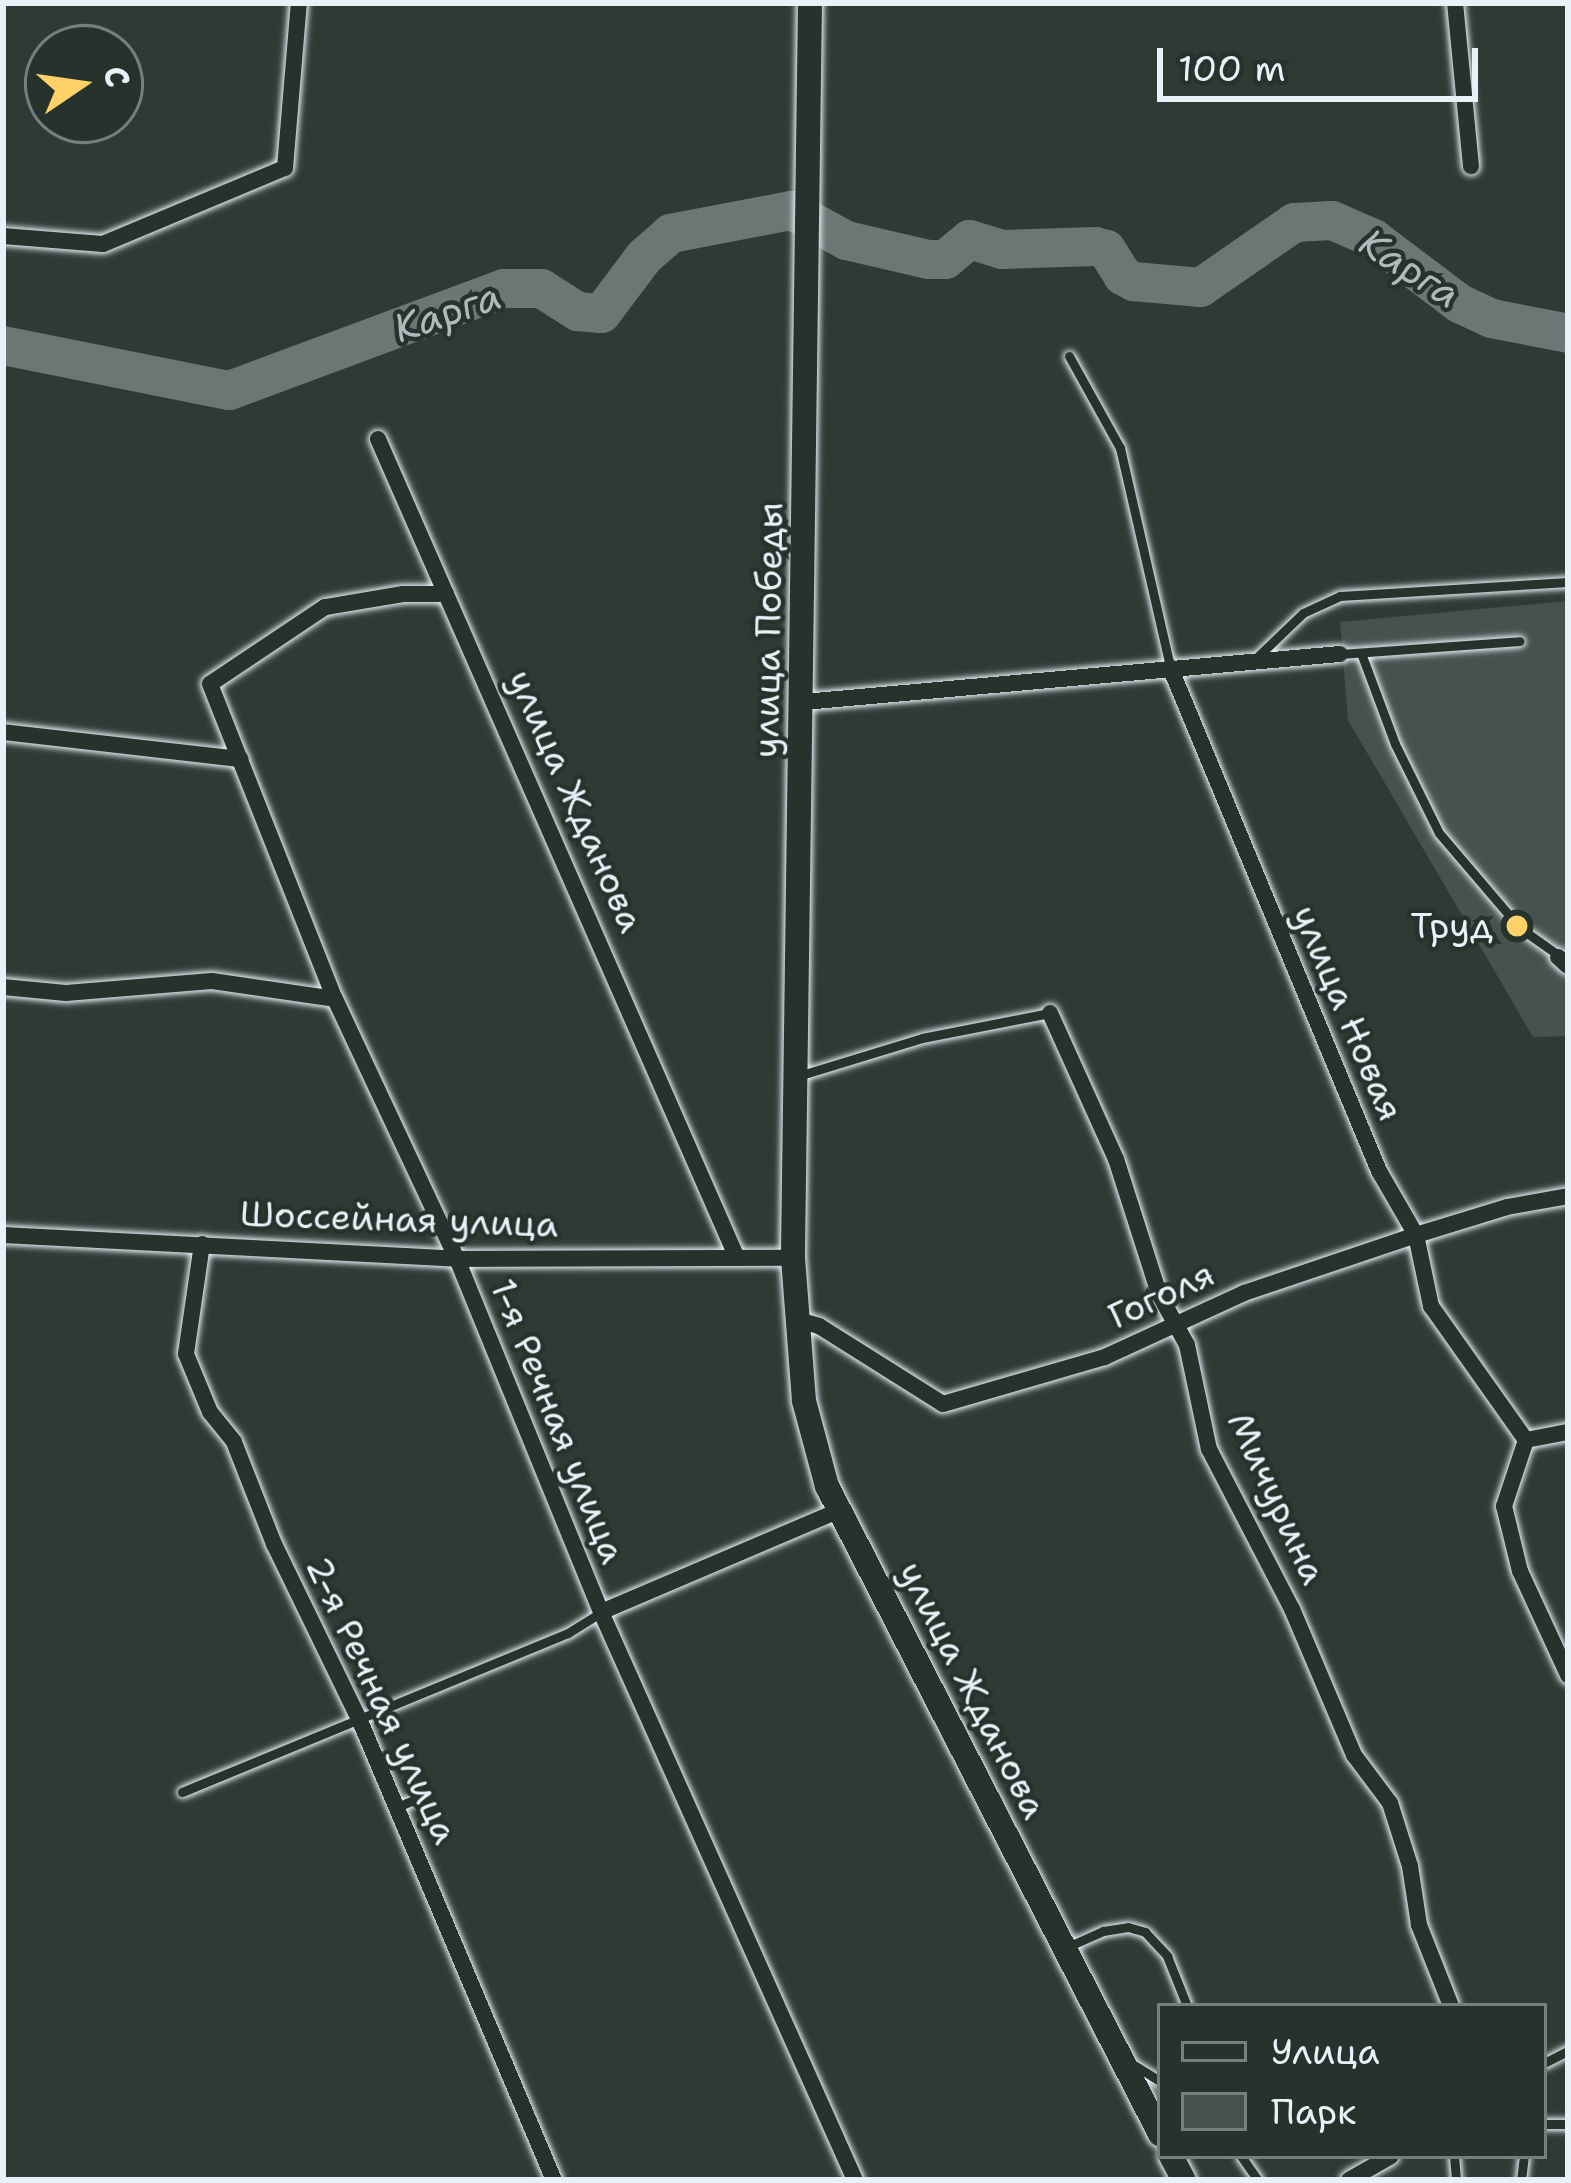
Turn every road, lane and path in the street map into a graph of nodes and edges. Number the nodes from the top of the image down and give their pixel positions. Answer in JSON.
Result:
{"nodes":[{"id":1,"x":299,"y":3,"type":"edge"},
{"id":2,"x":810,"y":3,"type":"edge"},
{"id":3,"x":1456,"y":3,"type":"edge"},
{"id":4,"x":1471,"y":166,"type":"dead end"},
{"id":5,"x":3,"y":236,"type":"edge"},
{"id":6,"x":1070,"y":356,"type":"dead end"},
{"id":7,"x":378,"y":439,"type":"dead end"},
{"id":8,"x":1568,"y":582,"type":"edge"},
{"id":9,"x":446,"y":594,"type":"junction"},
{"id":10,"x":1520,"y":641,"type":"dead end"},
{"id":11,"x":1361,"y":652,"type":"junction"},
{"id":12,"x":1340,"y":654,"type":"joint"},
{"id":13,"x":1253,"y":661,"type":"junction"},
{"id":14,"x":1170,"y":667,"type":"junction"},
{"id":15,"x":804,"y":702,"type":"junction"},
{"id":16,"x":3,"y":732,"type":"edge"},
{"id":17,"x":240,"y":759,"type":"junction"},
{"id":18,"x":1565,"y":960,"type":"edge"},
{"id":19,"x":3,"y":987,"type":"edge"},
{"id":20,"x":335,"y":999,"type":"junction"},
{"id":21,"x":1050,"y":1013,"type":"joint"},
{"id":22,"x":798,"y":1076,"type":"junction"},
{"id":23,"x":1568,"y":1196,"type":"edge"},
{"id":24,"x":3,"y":1234,"type":"edge"},
{"id":25,"x":1416,"y":1235,"type":"junction"},
{"id":26,"x":202,"y":1244,"type":"junction"},
{"id":27,"x":737,"y":1258,"type":"junction"},
{"id":28,"x":794,"y":1258,"type":"junction"},
{"id":29,"x":457,"y":1259,"type":"junction"},
{"id":30,"x":798,"y":1319,"type":"junction"},
{"id":31,"x":1178,"y":1324,"type":"junction"},
{"id":32,"x":1568,"y":1432,"type":"edge"},
{"id":33,"x":1526,"y":1440,"type":"junction"},
{"id":34,"x":839,"y":1510,"type":"junction"},
{"id":35,"x":601,"y":1612,"type":"junction"},
{"id":36,"x":1568,"y":1675,"type":"edge"},
{"id":37,"x":360,"y":1721,"type":"junction"},
{"id":38,"x":182,"y":1792,"type":"dead end"},
{"id":39,"x":416,"y":1799,"type":"dead end"},
{"id":40,"x":398,"y":1807,"type":"junction"},
{"id":41,"x":1065,"y":1948,"type":"junction"},
{"id":42,"x":1185,"y":2003,"type":"edge"},
{"id":43,"x":1450,"y":2003,"type":"edge"},
{"id":44,"x":1120,"y":2057,"type":"junction"},
{"id":45,"x":1157,"y":2079,"type":"edge"},
{"id":46,"x":1157,"y":2128,"type":"edge"},
{"id":47,"x":1386,"y":2159,"type":"edge"},
{"id":48,"x":554,"y":2180,"type":"edge"},
{"id":49,"x":855,"y":2180,"type":"edge"},
{"id":50,"x":1349,"y":2180,"type":"edge"}],
"edges":[{"from":1,"to":5,"type":"street"},
{"from":2,"to":15,"type":"street","name":"улица Победы"},
{"from":3,"to":4,"type":"street"},
{"from":6,"to":14,"type":"lane","name":"улица Новая"},
{"from":7,"to":9,"type":"street","name":"улица Жданова"},
{"from":8,"to":13,"type":"lane"},
{"from":9,"to":17,"type":"street","name":"1-я Речная улица"},
{"from":9,"to":27,"type":"street","name":"улица Жданова"},
{"from":10,"to":11,"type":"lane"},
{"from":11,"to":12,"type":"lane"},
{"from":11,"to":18,"type":"lane"},
{"from":12,"to":13,"type":"street"},
{"from":13,"to":14,"type":"street"},
{"from":14,"to":15,"type":"street"},
{"from":14,"to":25,"type":"street","name":"улица Новая"},
{"from":15,"to":22,"type":"street","name":"улица Победы"},
{"from":16,"to":17,"type":"street"},
{"from":17,"to":20,"type":"street","name":"1-я Речная улица"},
{"from":19,"to":20,"type":"street"},
{"from":20,"to":29,"type":"street","name":"1-я Речная улица"},
{"from":21,"to":22,"type":"lane"},
{"from":21,"to":31,"type":"street","name":"Мичурина"},
{"from":22,"to":28,"type":"street","name":"улица Победы"},
{"from":23,"to":25,"type":"street","name":"Гоголя"},
{"from":24,"to":26,"type":"street","name":"Шоссейная улица"},
{"from":25,"to":31,"type":"street","name":"Гоголя"},
{"from":25,"to":33,"type":"street","name":"улица Новая"},
{"from":26,"to":29,"type":"street","name":"Шоссейная улица"},
{"from":26,"to":37,"type":"street","name":"2-я Речная улица"},
{"from":27,"to":28,"type":"street","name":"Шоссейная улица"},
{"from":27,"to":29,"type":"street","name":"Шоссейная улица"},
{"from":28,"to":30,"type":"street","name":"улица Жданова"},
{"from":29,"to":35,"type":"street","name":"1-я Речная улица"},
{"from":30,"to":31,"type":"street","name":"Гоголя"},
{"from":30,"to":34,"type":"street","name":"улица Жданова"},
{"from":31,"to":43,"type":"street","name":"Мичурина"},
{"from":32,"to":33,"type":"street"},
{"from":33,"to":36,"type":"street"},
{"from":34,"to":35,"type":"street"},
{"from":34,"to":41,"type":"street","name":"улица Жданова"},
{"from":35,"to":37,"type":"lane"},
{"from":35,"to":49,"type":"street","name":"1-я Речная улица"},
{"from":37,"to":38,"type":"lane"},
{"from":37,"to":40,"type":"street","name":"2-я Речная улица"},
{"from":39,"to":40,"type":"lane"},
{"from":40,"to":48,"type":"street","name":"2-я Речная улица"},
{"from":41,"to":42,"type":"lane"},
{"from":41,"to":44,"type":"street","name":"улица Жданова"},
{"from":44,"to":45,"type":"lane"},
{"from":44,"to":46,"type":"street","name":"улица Жданова"},
{"from":47,"to":50,"type":"street"}]}
